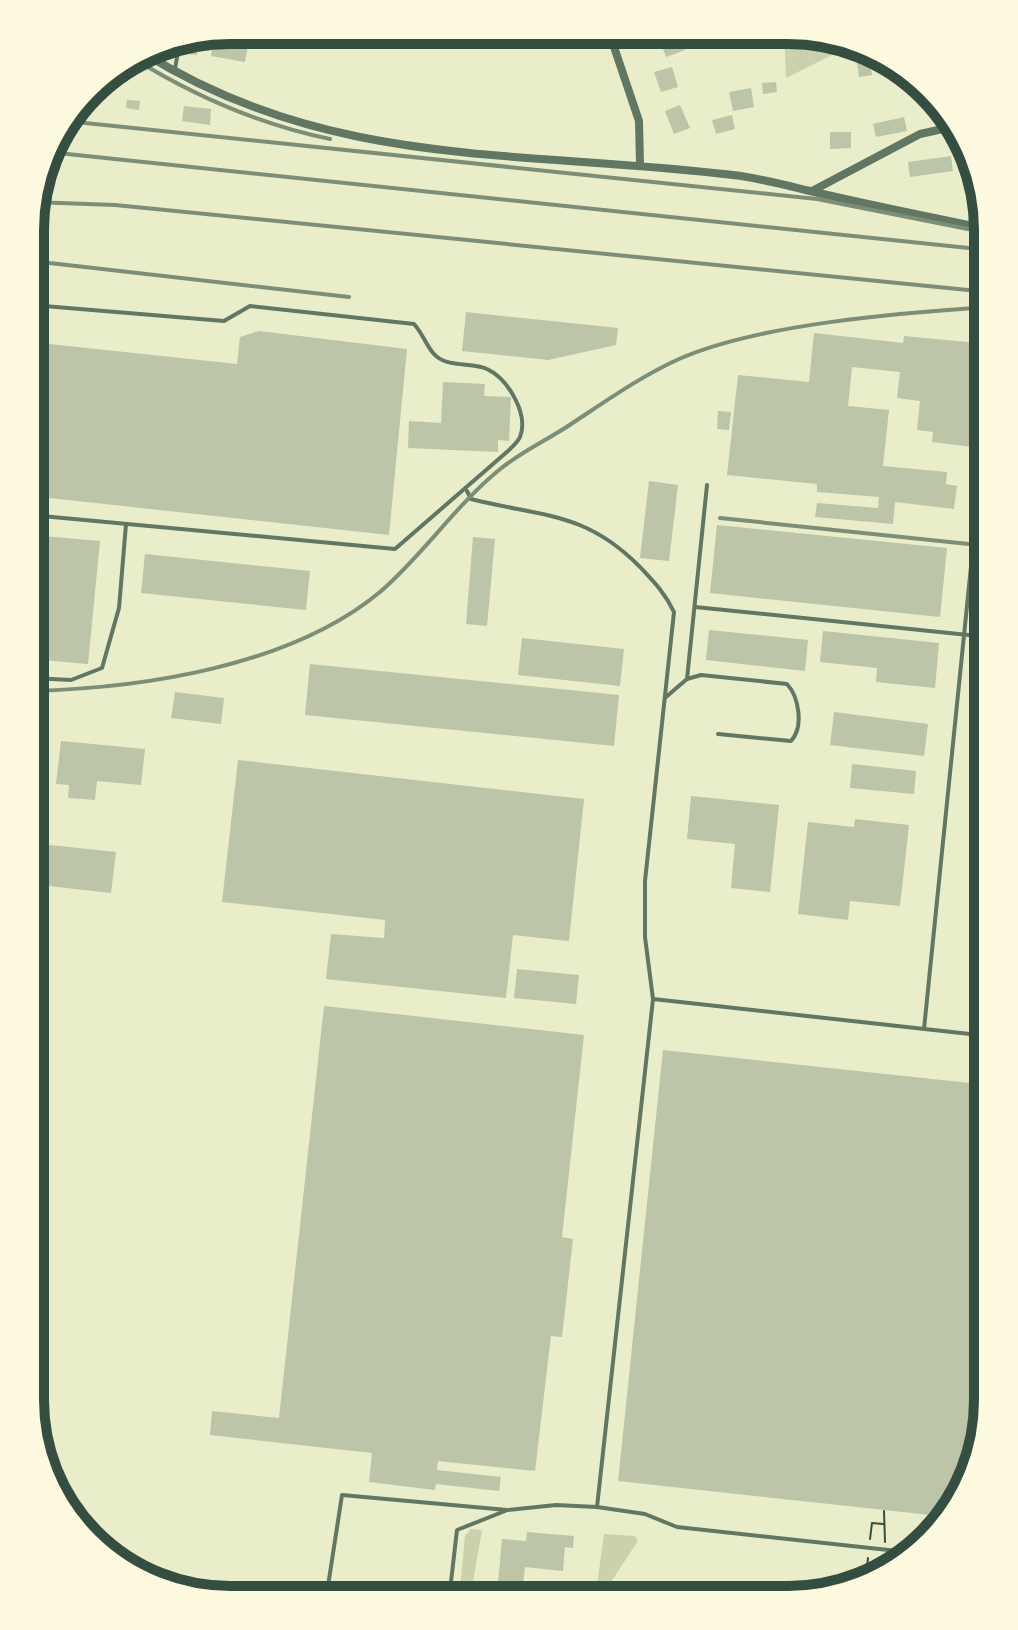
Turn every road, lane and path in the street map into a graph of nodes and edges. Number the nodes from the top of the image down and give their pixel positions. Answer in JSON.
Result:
{"nodes":[{"id":1,"x":613,"y":44,"type":"edge"},
{"id":2,"x":178,"y":51,"type":"edge"},
{"id":3,"x":155,"y":60,"type":"edge"},
{"id":4,"x":175,"y":73,"type":"junction"},
{"id":5,"x":944,"y":129,"type":"edge"},
{"id":6,"x":640,"y":164,"type":"junction"},
{"id":7,"x":811,"y":191,"type":"junction"},
{"id":8,"x":974,"y":226,"type":"edge"},
{"id":9,"x":44,"y":306,"type":"edge"},
{"id":10,"x":707,"y":485,"type":"dead end"},
{"id":11,"x":467,"y":490,"type":"junction"},
{"id":12,"x":44,"y":516,"type":"edge"},
{"id":13,"x":126,"y":524,"type":"junction"},
{"id":14,"x":974,"y":536,"type":"edge"},
{"id":15,"x":695,"y":607,"type":"junction"},
{"id":16,"x":964,"y":634,"type":"junction"},
{"id":17,"x":974,"y":635,"type":"edge"},
{"id":18,"x":44,"y":679,"type":"edge"},
{"id":19,"x":687,"y":679,"type":"junction"},
{"id":20,"x":666,"y":697,"type":"junction"},
{"id":21,"x":718,"y":734,"type":"dead end"},
{"id":22,"x":653,"y":999,"type":"junction"},
{"id":23,"x":924,"y":1029,"type":"junction"},
{"id":24,"x":974,"y":1034,"type":"edge"},
{"id":25,"x":597,"y":1507,"type":"junction"},
{"id":26,"x":507,"y":1510,"type":"junction"},
{"id":27,"x":884,"y":1511,"type":"dead end"},
{"id":28,"x":883,"y":1524,"type":"dead end"},
{"id":29,"x":897,"y":1551,"type":"edge"},
{"id":30,"x":328,"y":1586,"type":"edge"},
{"id":31,"x":451,"y":1586,"type":"edge"}],
"edges":[{"from":1,"to":6,"type":"street"},
{"from":2,"to":4,"type":"lane"},
{"from":3,"to":4,"type":"street"},
{"from":4,"to":6,"type":"street"},
{"from":5,"to":7,"type":"street"},
{"from":6,"to":7,"type":"street"},
{"from":7,"to":8,"type":"street"},
{"from":9,"to":11,"type":"lane"},
{"from":10,"to":15,"type":"lane"},
{"from":11,"to":13,"type":"lane"},
{"from":11,"to":20,"type":"lane"},
{"from":12,"to":13,"type":"lane"},
{"from":13,"to":18,"type":"lane"},
{"from":14,"to":16,"type":"lane"},
{"from":15,"to":16,"type":"lane"},
{"from":15,"to":19,"type":"lane"},
{"from":16,"to":17,"type":"lane"},
{"from":16,"to":23,"type":"lane"},
{"from":19,"to":20,"type":"lane"},
{"from":19,"to":21,"type":"lane"},
{"from":20,"to":22,"type":"lane"},
{"from":22,"to":23,"type":"lane"},
{"from":22,"to":25,"type":"lane"},
{"from":23,"to":24,"type":"lane"},
{"from":25,"to":26,"type":"lane"},
{"from":25,"to":29,"type":"lane"},
{"from":26,"to":30,"type":"lane"},
{"from":26,"to":31,"type":"lane"},
{"from":27,"to":28,"type":"path"}]}
